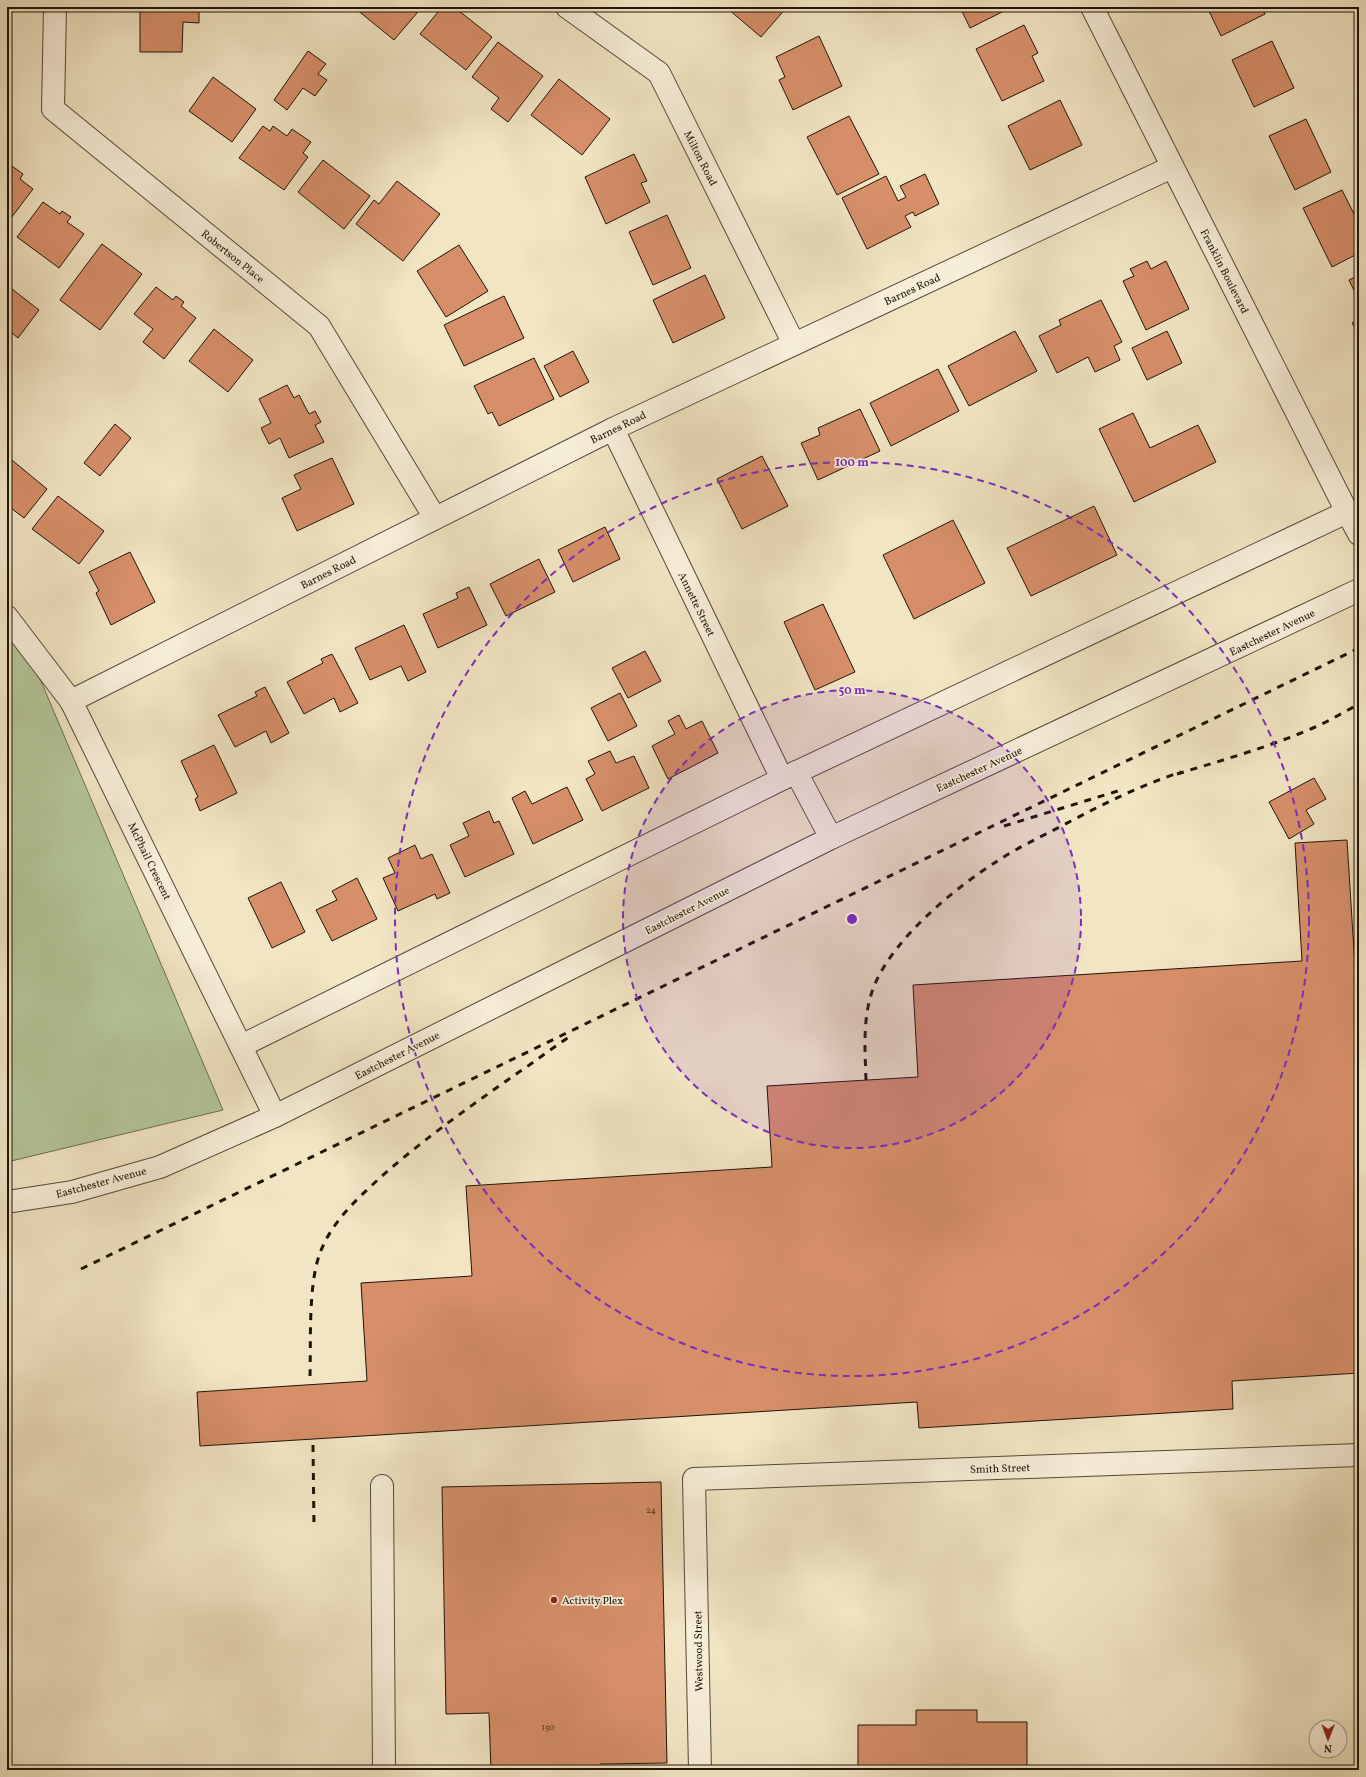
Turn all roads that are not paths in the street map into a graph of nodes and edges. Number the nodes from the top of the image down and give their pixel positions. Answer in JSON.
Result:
{"nodes":[{"id":1,"x":55,"y":7,"type":"edge"},
{"id":2,"x":567,"y":7,"type":"edge"},
{"id":3,"x":1092,"y":7,"type":"edge"},
{"id":4,"x":1172,"y":167,"type":"junction"},
{"id":5,"x":794,"y":344,"type":"junction"},
{"id":6,"x":612,"y":429,"type":"junction"},
{"id":7,"x":1347,"y":512,"type":"junction"},
{"id":8,"x":435,"y":518,"type":"junction"},
{"id":9,"x":1359,"y":534,"type":"edge"},
{"id":10,"x":1359,"y":590,"type":"edge"},
{"id":11,"x":7,"y":616,"type":"edge"},
{"id":12,"x":71,"y":701,"type":"junction"},
{"id":13,"x":789,"y":775,"type":"junction"},
{"id":14,"x":831,"y":838,"type":"junction"},
{"id":15,"x":241,"y":1046,"type":"junction"},
{"id":16,"x":275,"y":1116,"type":"junction"},
{"id":17,"x":7,"y":1202,"type":"edge"},
{"id":18,"x":1359,"y":1455,"type":"edge"},
{"id":19,"x":382,"y":1486,"type":"dead end"},
{"id":20,"x":696,"y":1532,"type":"joint"},
{"id":21,"x":384,"y":1770,"type":"edge"},
{"id":22,"x":700,"y":1770,"type":"edge"}],
"edges":[{"from":1,"to":8,"type":"street","name":"Robertson Place"},
{"from":2,"to":5,"type":"street","name":"Milton Road"},
{"from":3,"to":4,"type":"street","name":"Franklin Boulevard"},
{"from":4,"to":5,"type":"street","name":"Barnes Road"},
{"from":4,"to":7,"type":"street","name":"Franklin Boulevard"},
{"from":5,"to":6,"type":"street","name":"Barnes Road"},
{"from":6,"to":8,"type":"street","name":"Barnes Road"},
{"from":6,"to":13,"type":"street","name":"Annette Street"},
{"from":7,"to":9,"type":"street","name":"Franklin Boulevard"},
{"from":7,"to":13,"type":"street"},
{"from":8,"to":12,"type":"street","name":"Barnes Road"},
{"from":10,"to":14,"type":"street","name":"Eastchester Avenue"},
{"from":11,"to":12,"type":"street","name":"McPhail Crescent"},
{"from":12,"to":15,"type":"street","name":"McPhail Crescent"},
{"from":13,"to":14,"type":"street","name":"Annette Street"},
{"from":13,"to":15,"type":"street"},
{"from":14,"to":16,"type":"street","name":"Eastchester Avenue"},
{"from":15,"to":16,"type":"street","name":"McPhail Crescent"},
{"from":16,"to":17,"type":"street","name":"Eastchester Avenue"},
{"from":18,"to":20,"type":"street","name":"Smith Street"},
{"from":19,"to":21,"type":"street"},
{"from":20,"to":22,"type":"street","name":"Westwood Street"}]}
